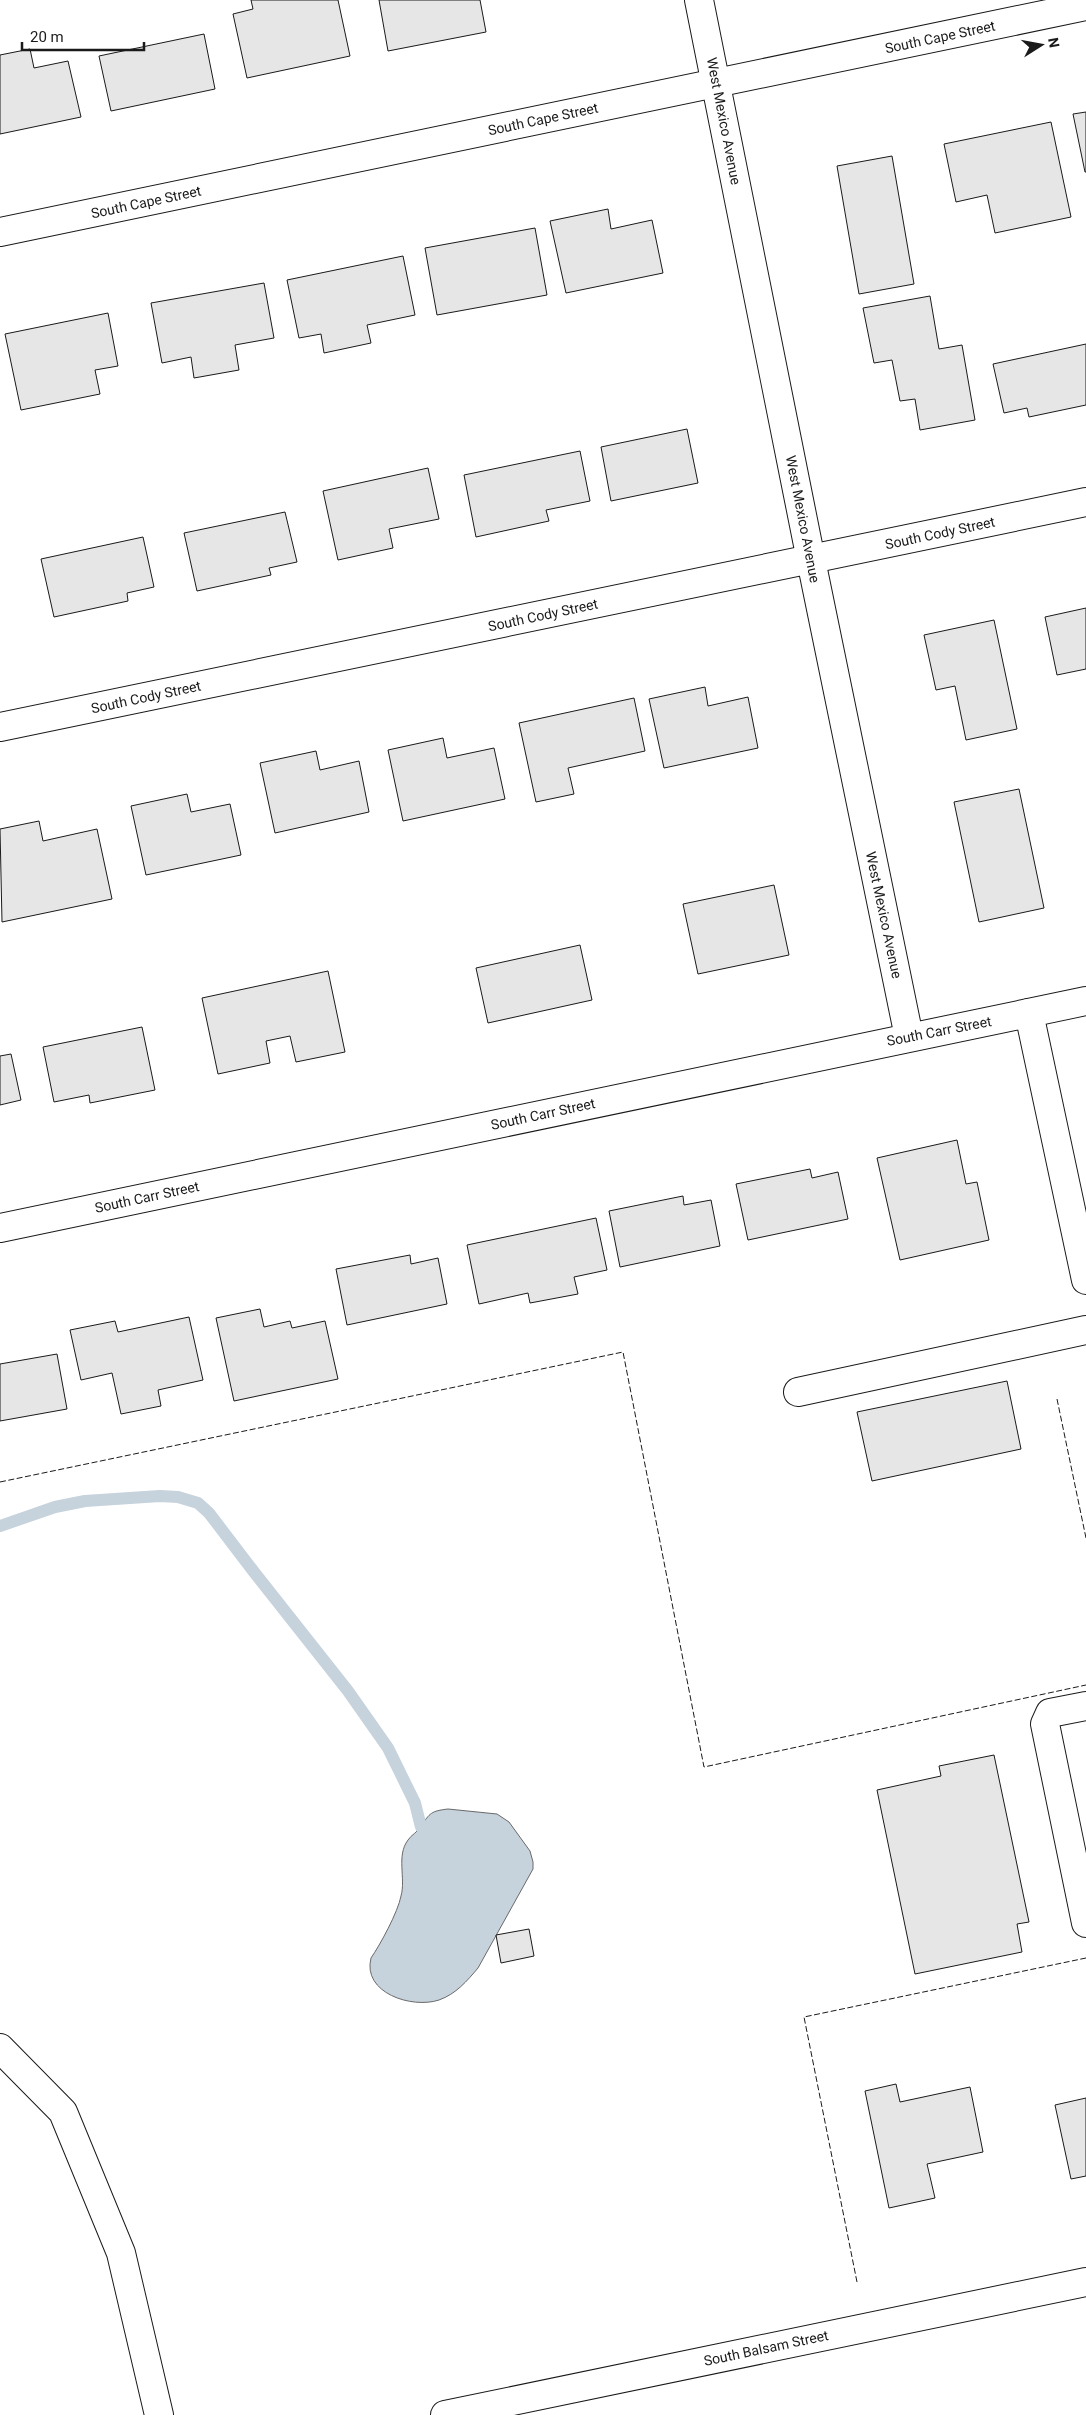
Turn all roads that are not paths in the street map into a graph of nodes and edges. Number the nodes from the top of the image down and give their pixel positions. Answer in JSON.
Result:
{"nodes":[{"id":1,"x":699,"y":0,"type":"edge"},
{"id":2,"x":1086,"y":6,"type":"edge"},
{"id":3,"x":717,"y":83,"type":"junction"},
{"id":4,"x":0,"y":232,"type":"edge"},
{"id":5,"x":1086,"y":502,"type":"edge"},
{"id":6,"x":811,"y":560,"type":"junction"},
{"id":7,"x":0,"y":727,"type":"edge"},
{"id":8,"x":1086,"y":1001,"type":"edge"},
{"id":9,"x":1029,"y":1013,"type":"junction"},
{"id":10,"x":909,"y":1037,"type":"junction"},
{"id":11,"x":0,"y":1228,"type":"edge"},
{"id":12,"x":1086,"y":1280,"type":"edge"},
{"id":13,"x":1086,"y":1330,"type":"edge"},
{"id":14,"x":798,"y":1392,"type":"dead end"},
{"id":15,"x":1086,"y":1706,"type":"edge"},
{"id":16,"x":1086,"y":1924,"type":"edge"},
{"id":17,"x":0,"y":2048,"type":"edge"},
{"id":18,"x":1086,"y":2282,"type":"edge"},
{"id":19,"x":159,"y":2415,"type":"edge"},
{"id":20,"x":445,"y":2415,"type":"edge"}],
"edges":[{"from":1,"to":3,"type":"street","name":"West Mexico Avenue"},
{"from":2,"to":3,"type":"street","name":"South Cape Street"},
{"from":3,"to":4,"type":"street","name":"South Cape Street"},
{"from":3,"to":6,"type":"street","name":"West Mexico Avenue"},
{"from":5,"to":6,"type":"street","name":"South Cody Street"},
{"from":6,"to":7,"type":"street","name":"South Cody Street"},
{"from":6,"to":10,"type":"street","name":"West Mexico Avenue"},
{"from":8,"to":9,"type":"street","name":"South Carr Street"},
{"from":9,"to":10,"type":"street","name":"South Carr Street"},
{"from":9,"to":12,"type":"street"},
{"from":10,"to":11,"type":"street","name":"South Carr Street"},
{"from":13,"to":14,"type":"street"},
{"from":15,"to":16,"type":"street"},
{"from":17,"to":19,"type":"street"},
{"from":18,"to":20,"type":"street","name":"South Balsam Street"}]}
